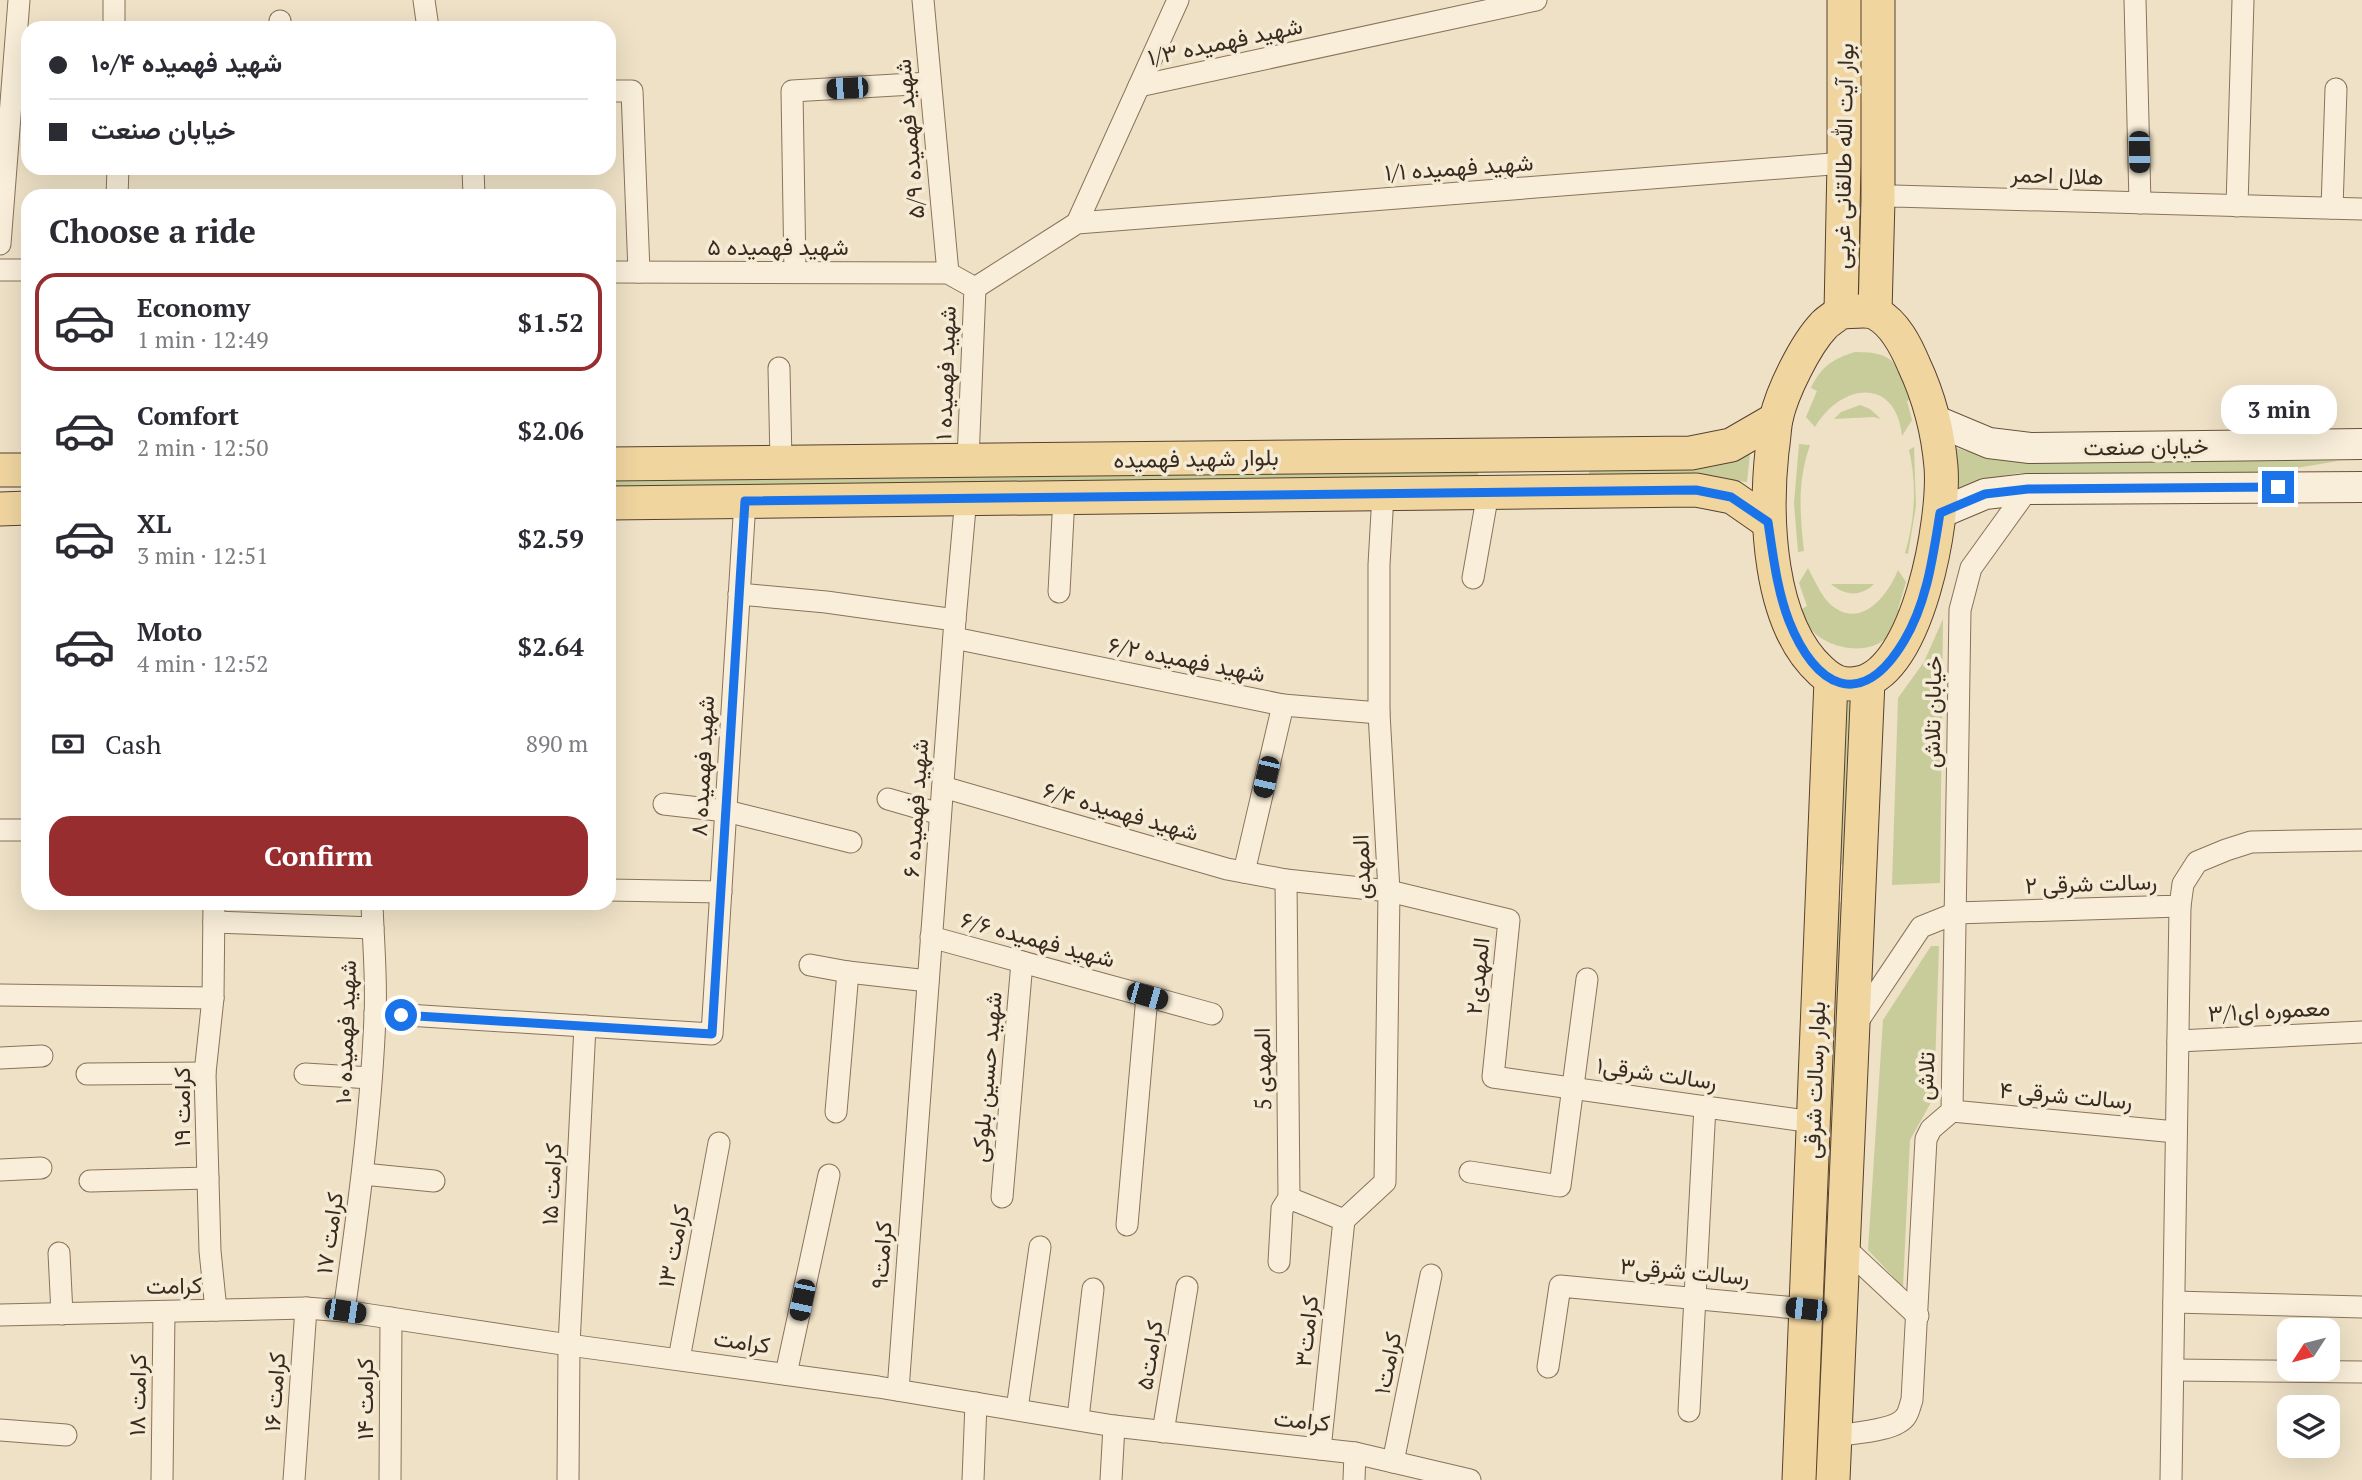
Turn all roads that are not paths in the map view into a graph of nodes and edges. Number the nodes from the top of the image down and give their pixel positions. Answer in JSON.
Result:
{"nodes":[{"id":1,"x":19,"y":0,"type":"edge"},
{"id":2,"x":114,"y":0,"type":"edge"},
{"id":3,"x":424,"y":0,"type":"edge"},
{"id":4,"x":923,"y":0,"type":"edge"},
{"id":5,"x":1178,"y":0,"type":"edge"},
{"id":6,"x":1536,"y":0,"type":"edge"},
{"id":7,"x":1844,"y":0,"type":"edge"},
{"id":8,"x":2135,"y":0,"type":"edge"},
{"id":9,"x":2243,"y":0,"type":"edge"},
{"id":10,"x":1883,"y":1,"type":"edge"},
{"id":11,"x":114,"y":21,"type":"edge"},
{"id":12,"x":427,"y":21,"type":"edge"},
{"id":13,"x":21,"y":58,"type":"edge"},
{"id":14,"x":930,"y":83,"type":"junction"},
{"id":15,"x":1139,"y":86,"type":"junction"},
{"id":16,"x":2336,"y":89,"type":"dead end"},
{"id":17,"x":616,"y":91,"type":"edge"},
{"id":18,"x":1844,"y":163,"type":"junction"},
{"id":19,"x":1878,"y":201,"type":"junction"},
{"id":20,"x":2140,"y":203,"type":"junction"},
{"id":21,"x":2238,"y":206,"type":"junction"},
{"id":22,"x":2332,"y":208,"type":"junction"},
{"id":23,"x":2362,"y":209,"type":"edge"},
{"id":24,"x":1077,"y":223,"type":"junction"},
{"id":25,"x":0,"y":244,"type":"edge"},
{"id":26,"x":0,"y":270,"type":"edge"},
{"id":27,"x":21,"y":271,"type":"edge"},
{"id":28,"x":616,"y":272,"type":"edge"},
{"id":29,"x":639,"y":272,"type":"junction"},
{"id":30,"x":796,"y":272,"type":"junction"},
{"id":31,"x":948,"y":273,"type":"junction"},
{"id":32,"x":975,"y":288,"type":"junction"},
{"id":33,"x":1841,"y":312,"type":"junction"},
{"id":34,"x":1875,"y":312,"type":"junction"},
{"id":35,"x":779,"y":368,"type":"dead end"},
{"id":36,"x":1776,"y":419,"type":"junction"},
{"id":37,"x":1934,"y":420,"type":"junction"},
{"id":38,"x":2362,"y":444,"type":"edge"},
{"id":39,"x":1571,"y":454,"type":"junction"},
{"id":40,"x":968,"y":460,"type":"junction"},
{"id":41,"x":782,"y":462,"type":"junction"},
{"id":42,"x":616,"y":464,"type":"edge"},
{"id":43,"x":0,"y":470,"type":"edge"},
{"id":44,"x":21,"y":470,"type":"edge"},
{"id":45,"x":2362,"y":487,"type":"edge"},
{"id":46,"x":2028,"y":489,"type":"junction"},
{"id":47,"x":1572,"y":492,"type":"junction"},
{"id":48,"x":1488,"y":493,"type":"junction"},
{"id":49,"x":1383,"y":494,"type":"junction"},
{"id":50,"x":966,"y":497,"type":"junction"},
{"id":51,"x":1065,"y":497,"type":"junction"},
{"id":52,"x":745,"y":501,"type":"junction"},
{"id":53,"x":616,"y":503,"type":"edge"},
{"id":54,"x":21,"y":508,"type":"edge"},
{"id":55,"x":0,"y":509,"type":"edge"},
{"id":56,"x":1940,"y":513,"type":"junction"},
{"id":57,"x":1768,"y":522,"type":"junction"},
{"id":58,"x":1473,"y":578,"type":"dead end"},
{"id":59,"x":1059,"y":592,"type":"dead end"},
{"id":60,"x":739,"y":594,"type":"junction"},
{"id":61,"x":954,"y":629,"type":"junction"},
{"id":62,"x":1831,"y":680,"type":"junction"},
{"id":63,"x":1868,"y":681,"type":"junction"},
{"id":64,"x":1283,"y":705,"type":"junction"},
{"id":65,"x":1379,"y":713,"type":"junction"},
{"id":66,"x":943,"y":787,"type":"junction"},
{"id":67,"x":888,"y":799,"type":"dead end"},
{"id":68,"x":664,"y":804,"type":"dead end"},
{"id":69,"x":726,"y":811,"type":"junction"},
{"id":70,"x":940,"y":814,"type":"junction"},
{"id":71,"x":0,"y":830,"type":"edge"},
{"id":72,"x":21,"y":831,"type":"edge"},
{"id":73,"x":2362,"y":840,"type":"edge"},
{"id":74,"x":850,"y":842,"type":"dead end"},
{"id":75,"x":1244,"y":872,"type":"junction"},
{"id":76,"x":1286,"y":880,"type":"junction"},
{"id":77,"x":1822,"y":881,"type":"junction"},
{"id":78,"x":1859,"y":882,"type":"junction"},
{"id":79,"x":616,"y":890,"type":"edge"},
{"id":80,"x":1389,"y":891,"type":"junction"},
{"id":81,"x":721,"y":892,"type":"junction"},
{"id":82,"x":2180,"y":906,"type":"junction"},
{"id":83,"x":372,"y":910,"type":"edge"},
{"id":84,"x":214,"y":913,"type":"edge"},
{"id":85,"x":1956,"y":913,"type":"junction"},
{"id":86,"x":373,"y":929,"type":"junction"},
{"id":87,"x":931,"y":937,"type":"junction"},
{"id":88,"x":1022,"y":962,"type":"junction"},
{"id":89,"x":810,"y":965,"type":"dead end"},
{"id":90,"x":848,"y":972,"type":"junction"},
{"id":91,"x":1587,"y":979,"type":"dead end"},
{"id":92,"x":928,"y":981,"type":"junction"},
{"id":93,"x":0,"y":995,"type":"edge"},
{"id":94,"x":1147,"y":996,"type":"junction"},
{"id":95,"x":213,"y":998,"type":"junction"},
{"id":96,"x":375,"y":1013,"type":"junction"},
{"id":97,"x":1212,"y":1014,"type":"dead end"},
{"id":98,"x":585,"y":1026,"type":"junction"},
{"id":99,"x":1853,"y":1028,"type":"junction"},
{"id":100,"x":2362,"y":1032,"type":"edge"},
{"id":101,"x":2178,"y":1041,"type":"junction"},
{"id":102,"x":42,"y":1056,"type":"dead end"},
{"id":103,"x":0,"y":1058,"type":"edge"},
{"id":104,"x":205,"y":1073,"type":"junction"},
{"id":105,"x":87,"y":1074,"type":"dead end"},
{"id":106,"x":305,"y":1074,"type":"dead end"},
{"id":107,"x":1493,"y":1077,"type":"joint"},
{"id":108,"x":371,"y":1078,"type":"junction"},
{"id":109,"x":1572,"y":1088,"type":"junction"},
{"id":110,"x":1704,"y":1106,"type":"junction"},
{"id":111,"x":1952,"y":1111,"type":"junction"},
{"id":112,"x":836,"y":1112,"type":"dead end"},
{"id":113,"x":1813,"y":1122,"type":"junction"},
{"id":114,"x":917,"y":1123,"type":"joint"},
{"id":115,"x":2176,"y":1132,"type":"junction"},
{"id":116,"x":719,"y":1143,"type":"dead end"},
{"id":117,"x":41,"y":1168,"type":"dead end"},
{"id":118,"x":364,"y":1168,"type":"junction"},
{"id":119,"x":0,"y":1170,"type":"edge"},
{"id":120,"x":1470,"y":1172,"type":"dead end"},
{"id":121,"x":829,"y":1175,"type":"dead end"},
{"id":122,"x":208,"y":1178,"type":"junction"},
{"id":123,"x":90,"y":1181,"type":"dead end"},
{"id":124,"x":434,"y":1181,"type":"dead end"},
{"id":125,"x":1002,"y":1197,"type":"dead end"},
{"id":126,"x":1289,"y":1198,"type":"junction"},
{"id":127,"x":1345,"y":1220,"type":"junction"},
{"id":128,"x":1127,"y":1225,"type":"dead end"},
{"id":129,"x":1844,"y":1247,"type":"junction"},
{"id":130,"x":1040,"y":1248,"type":"dead end"},
{"id":131,"x":59,"y":1253,"type":"dead end"},
{"id":132,"x":1279,"y":1262,"type":"dead end"},
{"id":133,"x":1431,"y":1275,"type":"dead end"},
{"id":134,"x":1187,"y":1287,"type":"dead end"},
{"id":135,"x":1093,"y":1289,"type":"dead end"},
{"id":136,"x":1695,"y":1298,"type":"junction"},
{"id":137,"x":2174,"y":1302,"type":"junction"},
{"id":138,"x":2362,"y":1307,"type":"edge"},
{"id":139,"x":306,"y":1308,"type":"junction"},
{"id":140,"x":1806,"y":1309,"type":"junction"},
{"id":141,"x":216,"y":1310,"type":"junction"},
{"id":142,"x":164,"y":1311,"type":"junction"},
{"id":143,"x":345,"y":1311,"type":"junction"},
{"id":144,"x":62,"y":1314,"type":"junction"},
{"id":145,"x":0,"y":1315,"type":"edge"},
{"id":146,"x":1918,"y":1316,"type":"junction"},
{"id":147,"x":391,"y":1318,"type":"junction"},
{"id":148,"x":569,"y":1345,"type":"junction"},
{"id":149,"x":678,"y":1359,"type":"junction"},
{"id":150,"x":1548,"y":1367,"type":"dead end"},
{"id":151,"x":2173,"y":1370,"type":"junction"},
{"id":152,"x":2362,"y":1372,"type":"edge"},
{"id":153,"x":786,"y":1374,"type":"junction"},
{"id":154,"x":898,"y":1390,"type":"junction"},
{"id":155,"x":976,"y":1403,"type":"junction"},
{"id":156,"x":1017,"y":1409,"type":"junction"},
{"id":157,"x":1689,"y":1411,"type":"dead end"},
{"id":158,"x":1078,"y":1418,"type":"junction"},
{"id":159,"x":1114,"y":1426,"type":"junction"},
{"id":160,"x":0,"y":1430,"type":"edge"},
{"id":161,"x":1163,"y":1432,"type":"junction"},
{"id":162,"x":66,"y":1435,"type":"dead end"},
{"id":163,"x":1836,"y":1436,"type":"junction"},
{"id":164,"x":1320,"y":1448,"type":"junction"},
{"id":165,"x":1355,"y":1453,"type":"junction"},
{"id":166,"x":1394,"y":1462,"type":"junction"},
{"id":167,"x":1436,"y":1475,"type":"edge"},
{"id":168,"x":162,"y":1480,"type":"edge"},
{"id":169,"x":294,"y":1480,"type":"edge"},
{"id":170,"x":390,"y":1480,"type":"edge"},
{"id":171,"x":568,"y":1480,"type":"edge"},
{"id":172,"x":974,"y":1480,"type":"edge"},
{"id":173,"x":1111,"y":1480,"type":"edge"},
{"id":174,"x":1354,"y":1480,"type":"edge"},
{"id":175,"x":1470,"y":1480,"type":"edge"},
{"id":176,"x":1800,"y":1480,"type":"edge"},
{"id":177,"x":1833,"y":1480,"type":"edge"},
{"id":178,"x":2171,"y":1480,"type":"edge"}],
"edges":[{"from":1,"to":13,"type":"street"},
{"from":2,"to":11,"type":"street"},
{"from":3,"to":12,"type":"street"},
{"from":4,"to":14,"type":"street","name":"شهید فهمیده ۵/۹"},
{"from":5,"to":15,"type":"street"},
{"from":6,"to":15,"type":"street","name":"شهید فهمیده ۱/۳"},
{"from":7,"to":18,"type":"main road","name":"بوار آیت الله طالقانی غربی"},
{"from":8,"to":20,"type":"street"},
{"from":9,"to":21,"type":"street"},
{"from":10,"to":19,"type":"main road","name":"بوار آیت الله طالقانی غربی"},
{"from":13,"to":25,"type":"street"},
{"from":14,"to":30,"type":"street"},
{"from":14,"to":31,"type":"street","name":"شهید فهمیده ۵/۹"},
{"from":15,"to":24,"type":"street"},
{"from":16,"to":22,"type":"street"},
{"from":17,"to":29,"type":"street"},
{"from":18,"to":24,"type":"street","name":"شهید فهمیده ۱/۱"},
{"from":18,"to":33,"type":"main road","name":"بوار آیت الله طالقانی غربی"},
{"from":19,"to":20,"type":"street","name":"هلال احمر"},
{"from":19,"to":34,"type":"main road","name":"بوار آیت الله طالقانی غربی"},
{"from":20,"to":21,"type":"street","name":"هلال احمر"},
{"from":21,"to":22,"type":"street","name":"هلال احمر"},
{"from":22,"to":23,"type":"street","name":"هلال احمر"},
{"from":24,"to":32,"type":"street","name":"شهید فهمیده ۱"},
{"from":26,"to":27,"type":"street"},
{"from":28,"to":29,"type":"street","name":"شهید فهمیده ۵"},
{"from":29,"to":30,"type":"street","name":"شهید فهمیده ۵"},
{"from":30,"to":31,"type":"street","name":"شهید فهمیده ۵"},
{"from":31,"to":32,"type":"street","name":"شهید فهمیده ۱"},
{"from":32,"to":40,"type":"street","name":"شهید فهمیده ۱"},
{"from":33,"to":34,"type":"main road"},
{"from":33,"to":36,"type":"main road"},
{"from":34,"to":37,"type":"main road"},
{"from":35,"to":41,"type":"street"},
{"from":36,"to":39,"type":"main road","name":"بلوار شهید فهمیده"},
{"from":36,"to":57,"type":"main road"},
{"from":37,"to":38,"type":"main road","name":"خیابان صنعت"},
{"from":37,"to":56,"type":"main road"},
{"from":39,"to":40,"type":"main road","name":"بلوار شهید فهمیده"},
{"from":39,"to":47,"type":"main road"},
{"from":40,"to":41,"type":"main road","name":"بلوار شهید فهمیده"},
{"from":41,"to":42,"type":"main road","name":"بلوار شهید فهمیده"},
{"from":43,"to":44,"type":"main road"},
{"from":45,"to":46,"type":"main road","name":"خیابان صنعت"},
{"from":46,"to":56,"type":"main road","name":"خیابان صنعت"},
{"from":46,"to":85,"type":"street","name":"خیابان تلاش"},
{"from":47,"to":48,"type":"main road","name":"بلوار شهید فهمیده"},
{"from":47,"to":57,"type":"main road","name":"بلوار شهید فهمیده"},
{"from":48,"to":49,"type":"main road","name":"بلوار شهید فهمیده"},
{"from":48,"to":58,"type":"street"},
{"from":49,"to":51,"type":"main road","name":"بلوار شهید فهمیده"},
{"from":49,"to":65,"type":"street","name":"المهدی"},
{"from":50,"to":51,"type":"main road","name":"بلوار شهید فهمیده"},
{"from":50,"to":52,"type":"main road","name":"بلوار شهید فهمیده"},
{"from":50,"to":61,"type":"street","name":"شهید فهمیده ۶"},
{"from":51,"to":59,"type":"street"},
{"from":52,"to":53,"type":"main road","name":"بلوار شهید فهمیده"},
{"from":52,"to":60,"type":"street","name":"شهید فهمیده ۸"},
{"from":54,"to":55,"type":"main road"},
{"from":56,"to":63,"type":"main road"},
{"from":57,"to":62,"type":"main road"},
{"from":60,"to":61,"type":"street","name":"شهید فهمیده ۶/۲"},
{"from":60,"to":69,"type":"street","name":"شهید فهمیده ۸"},
{"from":61,"to":64,"type":"street","name":"شهید فهمیده ۶/۲"},
{"from":61,"to":66,"type":"street","name":"شهید فهمیده ۶"},
{"from":62,"to":63,"type":"main road"},
{"from":62,"to":77,"type":"main road","name":"بلوار رسالت شرقی"},
{"from":63,"to":78,"type":"main road","name":"بلوار رسالت شرقی"},
{"from":64,"to":65,"type":"street"},
{"from":64,"to":75,"type":"street","name":"شهید فهمیده ۶/۲"},
{"from":65,"to":80,"type":"street","name":"المهدی"},
{"from":66,"to":70,"type":"street","name":"شهید فهمیده ۶"},
{"from":66,"to":75,"type":"street","name":"شهید فهمیده ۶/۴"},
{"from":67,"to":70,"type":"street"},
{"from":68,"to":69,"type":"street"},
{"from":69,"to":74,"type":"street"},
{"from":69,"to":81,"type":"street","name":"شهید فهمیده ۸"},
{"from":70,"to":87,"type":"street","name":"شهید فهمیده ۶"},
{"from":71,"to":72,"type":"street"},
{"from":73,"to":82,"type":"street","name":"رسالت شرقی ۲"},
{"from":75,"to":76,"type":"street","name":"شهید فهمیده ۶/۴"},
{"from":76,"to":80,"type":"street","name":"شهید فهمیده ۶/۴"},
{"from":76,"to":126,"type":"street","name":"المهدی 5"},
{"from":77,"to":78,"type":"main road"},
{"from":77,"to":113,"type":"main road","name":"بلوار رسالت شرقی"},
{"from":78,"to":99,"type":"main road","name":"بلوار رسالت شرقی"},
{"from":79,"to":81,"type":"street"},
{"from":80,"to":107,"type":"street","name":"المهدی۲"},
{"from":80,"to":127,"type":"street","name":"المهدی"},
{"from":81,"to":98,"type":"street","name":"شهید فهمیده ۸"},
{"from":82,"to":85,"type":"street","name":"رسالت شرقی ۲"},
{"from":82,"to":101,"type":"street"},
{"from":83,"to":86,"type":"street","name":"شهید فهمیده ۱۰"},
{"from":84,"to":86,"type":"street"},
{"from":84,"to":95,"type":"street","name":"کرامت ۱۹"},
{"from":85,"to":99,"type":"street"},
{"from":85,"to":111,"type":"street","name":"تلاش"},
{"from":86,"to":96,"type":"street","name":"شهید فهمیده ۱۰"},
{"from":87,"to":88,"type":"street","name":"شهید فهمیده ۶/۶"},
{"from":87,"to":92,"type":"street","name":"شهید فهمیده ۶"},
{"from":88,"to":94,"type":"street","name":"شهید فهمیده ۶/۶"},
{"from":88,"to":125,"type":"street","name":"شهید حسین بلوکی"},
{"from":89,"to":90,"type":"street"},
{"from":90,"to":92,"type":"street"},
{"from":90,"to":112,"type":"street"},
{"from":91,"to":109,"type":"street"},
{"from":92,"to":114,"type":"street","name":"شهید فهمیده ۶"},
{"from":93,"to":95,"type":"street"},
{"from":94,"to":97,"type":"street","name":"شهید فهمیده ۶/۶"},
{"from":94,"to":128,"type":"street"},
{"from":95,"to":104,"type":"street","name":"کرامت ۱۹"},
{"from":96,"to":98,"type":"street"},
{"from":96,"to":108,"type":"street","name":"شهید فهمیده ۱۰"},
{"from":98,"to":148,"type":"street","name":"کرامت ۱۵"},
{"from":99,"to":129,"type":"main road","name":"بلوار رسالت شرقی"},
{"from":100,"to":101,"type":"street","name":"معموره ای۳/۱"},
{"from":101,"to":115,"type":"street"},
{"from":102,"to":103,"type":"street"},
{"from":104,"to":105,"type":"street"},
{"from":104,"to":122,"type":"street","name":"کرامت ۱۹"},
{"from":106,"to":108,"type":"street"},
{"from":107,"to":109,"type":"street","name":"رسالت شرقی۱"},
{"from":108,"to":118,"type":"street","name":"شهید فهمیده ۱۰"},
{"from":109,"to":110,"type":"street","name":"رسالت شرقی۱"},
{"from":109,"to":120,"type":"street"},
{"from":110,"to":113,"type":"street","name":"رسالت شرقی۱"},
{"from":110,"to":136,"type":"street"},
{"from":111,"to":115,"type":"street","name":"رسالت شرقی ۴"},
{"from":111,"to":146,"type":"street","name":"تلاش"},
{"from":113,"to":140,"type":"main road","name":"بلوار رسالت شرقی"},
{"from":114,"to":154,"type":"street","name":"کرامت۹"},
{"from":115,"to":137,"type":"street"},
{"from":116,"to":149,"type":"street","name":"کرامت ۱۳"},
{"from":117,"to":119,"type":"street"},
{"from":118,"to":124,"type":"street"},
{"from":118,"to":143,"type":"street","name":"کرامت ۱۷"},
{"from":121,"to":153,"type":"street"},
{"from":122,"to":123,"type":"street"},
{"from":122,"to":141,"type":"street","name":"کرامت ۱۹"},
{"from":126,"to":127,"type":"street"},
{"from":126,"to":132,"type":"street","name":"المهدی 5"},
{"from":127,"to":164,"type":"street","name":"کرامت۳"},
{"from":129,"to":146,"type":"street"},
{"from":129,"to":163,"type":"main road","name":"بلوار رسالت شرقی"},
{"from":130,"to":156,"type":"street"},
{"from":131,"to":144,"type":"street"},
{"from":133,"to":166,"type":"street","name":"کرامت۱"},
{"from":134,"to":161,"type":"street","name":"کرامت۵"},
{"from":135,"to":158,"type":"street"},
{"from":136,"to":140,"type":"street","name":"رسالت شرقی۳"},
{"from":136,"to":150,"type":"street","name":"رسالت شرقی۳"},
{"from":136,"to":157,"type":"street"},
{"from":137,"to":138,"type":"street"},
{"from":137,"to":151,"type":"street"},
{"from":139,"to":141,"type":"street","name":"کرامت"},
{"from":139,"to":143,"type":"street","name":"کرامت"},
{"from":139,"to":169,"type":"street","name":"کرامت ۱۶"},
{"from":140,"to":176,"type":"main road","name":"بلوار رسالت شرقی"},
{"from":141,"to":142,"type":"street","name":"کرامت"},
{"from":142,"to":144,"type":"street","name":"کرامت"},
{"from":142,"to":168,"type":"street","name":"کرامت ۱۸"},
{"from":143,"to":147,"type":"street","name":"کرامت"},
{"from":144,"to":145,"type":"street","name":"کرامت"},
{"from":146,"to":163,"type":"street","name":"تلاش"},
{"from":147,"to":148,"type":"street","name":"کرامت"},
{"from":147,"to":170,"type":"street","name":"کرامت ۱۴"},
{"from":148,"to":149,"type":"street","name":"کرامت"},
{"from":148,"to":171,"type":"street","name":"کرامت ۱۵"},
{"from":149,"to":153,"type":"street","name":"کرامت"},
{"from":151,"to":152,"type":"street"},
{"from":151,"to":178,"type":"street"},
{"from":153,"to":154,"type":"street","name":"کرامت"},
{"from":154,"to":155,"type":"street","name":"کرامت"},
{"from":155,"to":156,"type":"street","name":"کرامت"},
{"from":155,"to":172,"type":"street"},
{"from":156,"to":158,"type":"street","name":"کرامت"},
{"from":158,"to":159,"type":"street","name":"کرامت"},
{"from":159,"to":161,"type":"street","name":"کرامت"},
{"from":159,"to":173,"type":"street"},
{"from":160,"to":162,"type":"street"},
{"from":161,"to":164,"type":"street","name":"کرامت"},
{"from":163,"to":177,"type":"main road","name":"بلوار رسالت شرقی"},
{"from":164,"to":165,"type":"street","name":"کرامت"},
{"from":165,"to":166,"type":"street","name":"کرامت"},
{"from":165,"to":174,"type":"street"},
{"from":166,"to":167,"type":"street","name":"کرامت"},
{"from":167,"to":175,"type":"street","name":"کرامت"}]}
